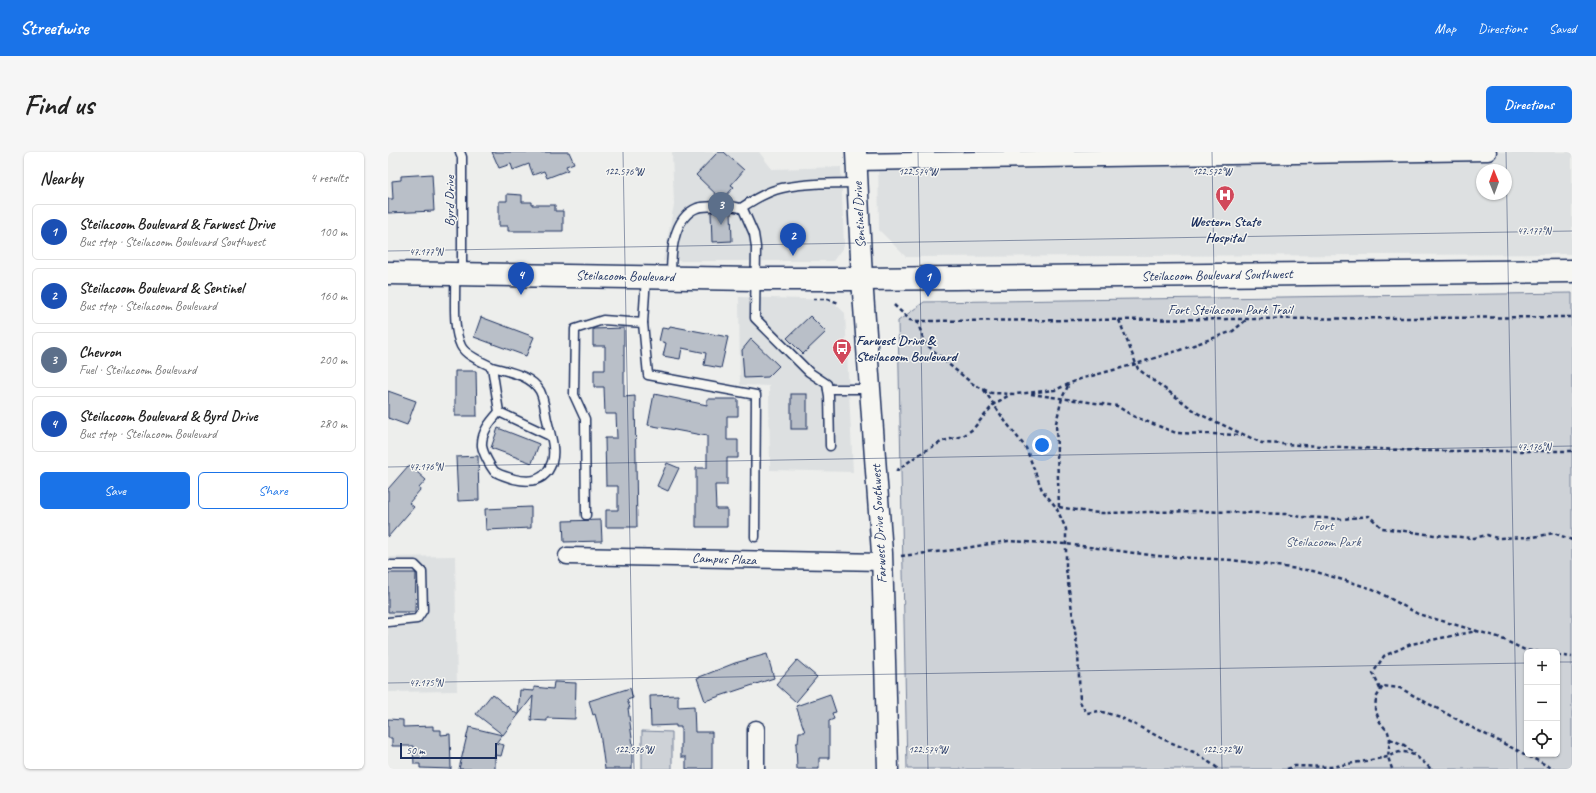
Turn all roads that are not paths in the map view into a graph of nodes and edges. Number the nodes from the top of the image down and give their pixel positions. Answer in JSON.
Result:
{"nodes":[{"id":1,"x":460,"y":152,"type":"edge"},
{"id":2,"x":1488,"y":152,"type":"edge"},
{"id":3,"x":1093,"y":156,"type":"edge"},
{"id":4,"x":856,"y":157,"type":"edge"},
{"id":5,"x":911,"y":157,"type":"edge"},
{"id":6,"x":857,"y":183,"type":"junction"},
{"id":7,"x":741,"y":208,"type":"junction"},
{"id":8,"x":1572,"y":271,"type":"edge"},
{"id":9,"x":388,"y":273,"type":"edge"},
{"id":10,"x":459,"y":274,"type":"junction"},
{"id":11,"x":646,"y":276,"type":"junction"},
{"id":12,"x":671,"y":277,"type":"junction"},
{"id":13,"x":755,"y":279,"type":"junction"},
{"id":14,"x":862,"y":279,"type":"junction"},
{"id":15,"x":643,"y":323,"type":"junction"},
{"id":16,"x":492,"y":367,"type":"junction"},
{"id":17,"x":828,"y":389,"type":"junction"},
{"id":18,"x":870,"y":389,"type":"junction"},
{"id":19,"x":499,"y":412,"type":"junction"},
{"id":20,"x":550,"y":436,"type":"junction"},
{"id":21,"x":830,"y":446,"type":"dead end"},
{"id":22,"x":586,"y":515,"type":"dead end"},
{"id":23,"x":755,"y":537,"type":"dead end"},
{"id":24,"x":567,"y":556,"type":"dead end"},
{"id":25,"x":882,"y":562,"type":"junction"},
{"id":26,"x":388,"y":565,"type":"edge"},
{"id":27,"x":388,"y":622,"type":"edge"},
{"id":28,"x":756,"y":729,"type":"dead end"},
{"id":29,"x":756,"y":769,"type":"edge"},
{"id":30,"x":888,"y":769,"type":"edge"}],
"edges":[{"from":1,"to":10,"type":"lane","name":"Byrd Drive"},
{"from":2,"to":3,"type":"street"},
{"from":3,"to":5,"type":"street"},
{"from":4,"to":5,"type":"street"},
{"from":4,"to":6,"type":"street","name":"Sentinel Drive"},
{"from":6,"to":7,"type":"lane"},
{"from":6,"to":14,"type":"street","name":"Sentinel Drive"},
{"from":7,"to":12,"type":"lane"},
{"from":7,"to":13,"type":"lane"},
{"from":8,"to":14,"type":"main road","name":"Steilacoom Boulevard Southwest"},
{"from":9,"to":10,"type":"main road","name":"Steilacoom Boulevard"},
{"from":10,"to":11,"type":"main road","name":"Steilacoom Boulevard"},
{"from":10,"to":16,"type":"lane","name":"Byrd Drive"},
{"from":11,"to":12,"type":"main road","name":"Steilacoom Boulevard"},
{"from":11,"to":15,"type":"lane","name":"Campus Plaza"},
{"from":12,"to":13,"type":"main road","name":"Steilacoom Boulevard"},
{"from":13,"to":14,"type":"main road","name":"Steilacoom Boulevard"},
{"from":13,"to":17,"type":"lane"},
{"from":14,"to":18,"type":"street","name":"Farwest Drive Southwest"},
{"from":15,"to":22,"type":"lane"},
{"from":15,"to":23,"type":"lane","name":"Campus Plaza"},
{"from":16,"to":19,"type":"lane"},
{"from":16,"to":20,"type":"lane","name":"Byrd Drive"},
{"from":17,"to":18,"type":"lane"},
{"from":17,"to":21,"type":"lane"},
{"from":18,"to":25,"type":"street","name":"Farwest Drive Southwest"},
{"from":19,"to":20,"type":"lane"},
{"from":19,"to":20,"type":"lane"},
{"from":24,"to":25,"type":"street","name":"Campus Plaza"},
{"from":25,"to":30,"type":"street","name":"Farwest Drive Southwest"},
{"from":26,"to":27,"type":"lane"},
{"from":28,"to":29,"type":"street"}]}
